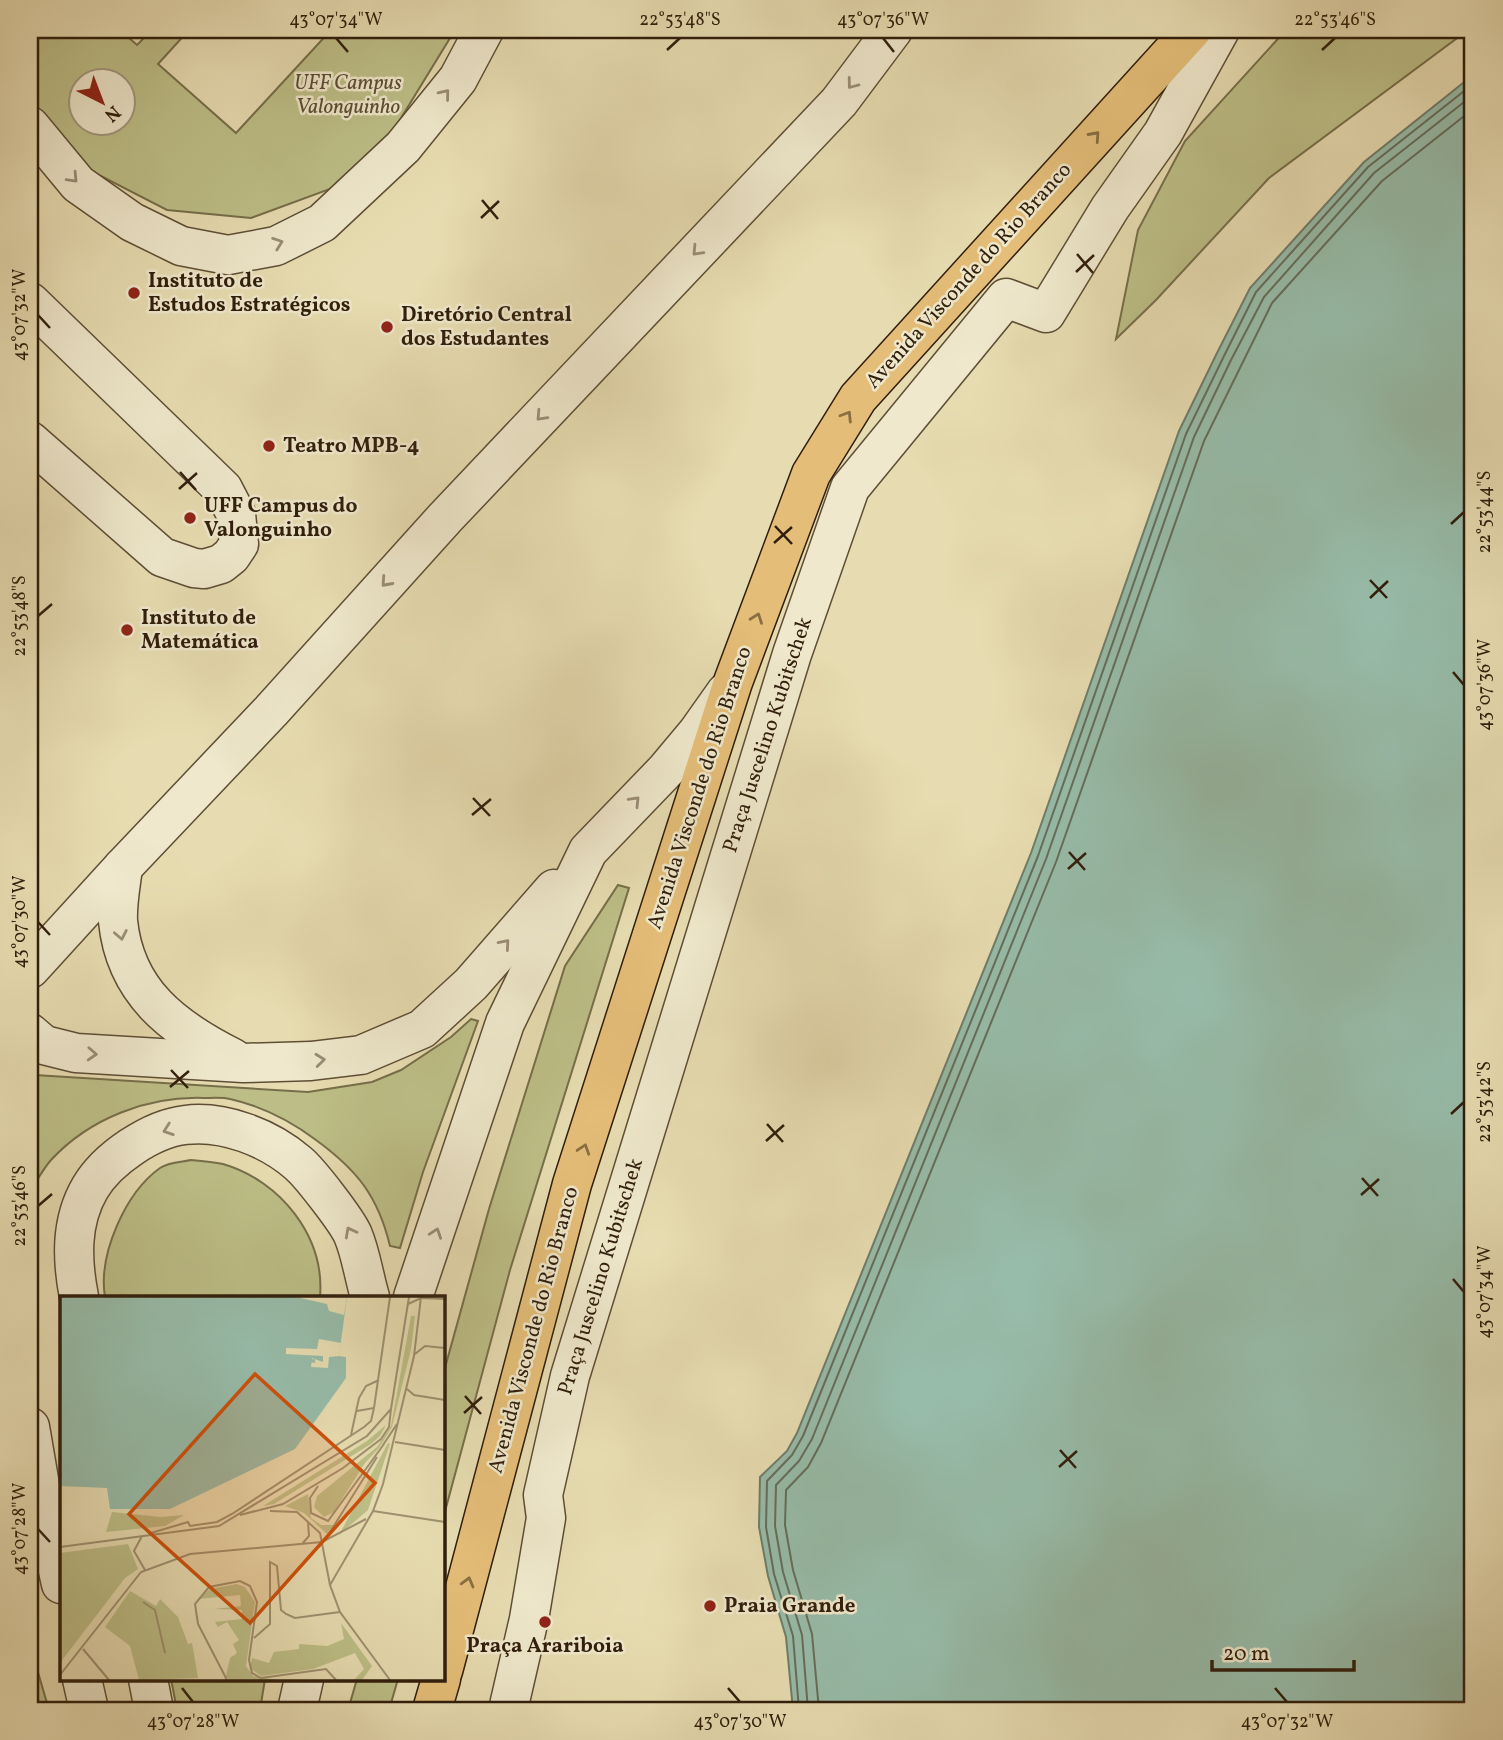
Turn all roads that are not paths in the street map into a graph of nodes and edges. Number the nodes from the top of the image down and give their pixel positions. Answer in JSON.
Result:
{"nodes":[{"id":1,"x":484,"y":30,"type":"edge"},
{"id":2,"x":893,"y":30,"type":"edge"},
{"id":3,"x":1192,"y":30,"type":"edge"},
{"id":4,"x":1220,"y":30,"type":"edge"},
{"id":5,"x":30,"y":126,"type":"edge"},
{"id":6,"x":30,"y":302,"type":"edge"},
{"id":7,"x":30,"y":441,"type":"edge"},
{"id":8,"x":733,"y":682,"type":"junction"},
{"id":9,"x":588,"y":850,"type":"junction"},
{"id":10,"x":122,"y":867,"type":"junction"},
{"id":11,"x":30,"y":969,"type":"edge"},
{"id":12,"x":30,"y":1032,"type":"edge"},
{"id":13,"x":243,"y":1063,"type":"junction"},
{"id":14,"x":79,"y":1296,"type":"edge"},
{"id":15,"x":370,"y":1296,"type":"edge"},
{"id":16,"x":413,"y":1296,"type":"edge"},
{"id":17,"x":30,"y":1427,"type":"edge"},
{"id":18,"x":60,"y":1580,"type":"edge"},
{"id":19,"x":444,"y":1667,"type":"edge"},
{"id":20,"x":82,"y":1680,"type":"edge"},
{"id":21,"x":148,"y":1680,"type":"edge"},
{"id":22,"x":304,"y":1680,"type":"edge"},
{"id":23,"x":441,"y":1680,"type":"edge"},
{"id":24,"x":89,"y":1710,"type":"edge"},
{"id":25,"x":154,"y":1710,"type":"edge"},
{"id":26,"x":297,"y":1710,"type":"edge"},
{"id":27,"x":432,"y":1710,"type":"edge"},
{"id":28,"x":508,"y":1710,"type":"edge"}],
"edges":[{"from":5,"to":1,"type":"street","one_way":true},
{"from":2,"to":10,"type":"street","one_way":true},
{"from":8,"to":3,"type":"main road","name":"Avenida Visconde do Rio Branco","one_way":true},
{"from":4,"to":28,"type":"street","name":"Praça Juscelino Kubitschek"},
{"from":6,"to":7,"type":"street"},
{"from":9,"to":8,"type":"street","one_way":true},
{"from":19,"to":8,"type":"main road","name":"Avenida Visconde do Rio Branco","one_way":true},
{"from":13,"to":9,"type":"street","one_way":true},
{"from":16,"to":9,"type":"street","one_way":true},
{"from":10,"to":11,"type":"street"},
{"from":10,"to":13,"type":"street","one_way":true},
{"from":12,"to":13,"type":"street","one_way":true},
{"from":15,"to":14,"type":"street","one_way":true},
{"from":17,"to":18,"type":"street"},
{"from":20,"to":24,"type":"street"},
{"from":21,"to":25,"type":"street"},
{"from":22,"to":26,"type":"street"},
{"from":23,"to":27,"type":"main road"}]}
